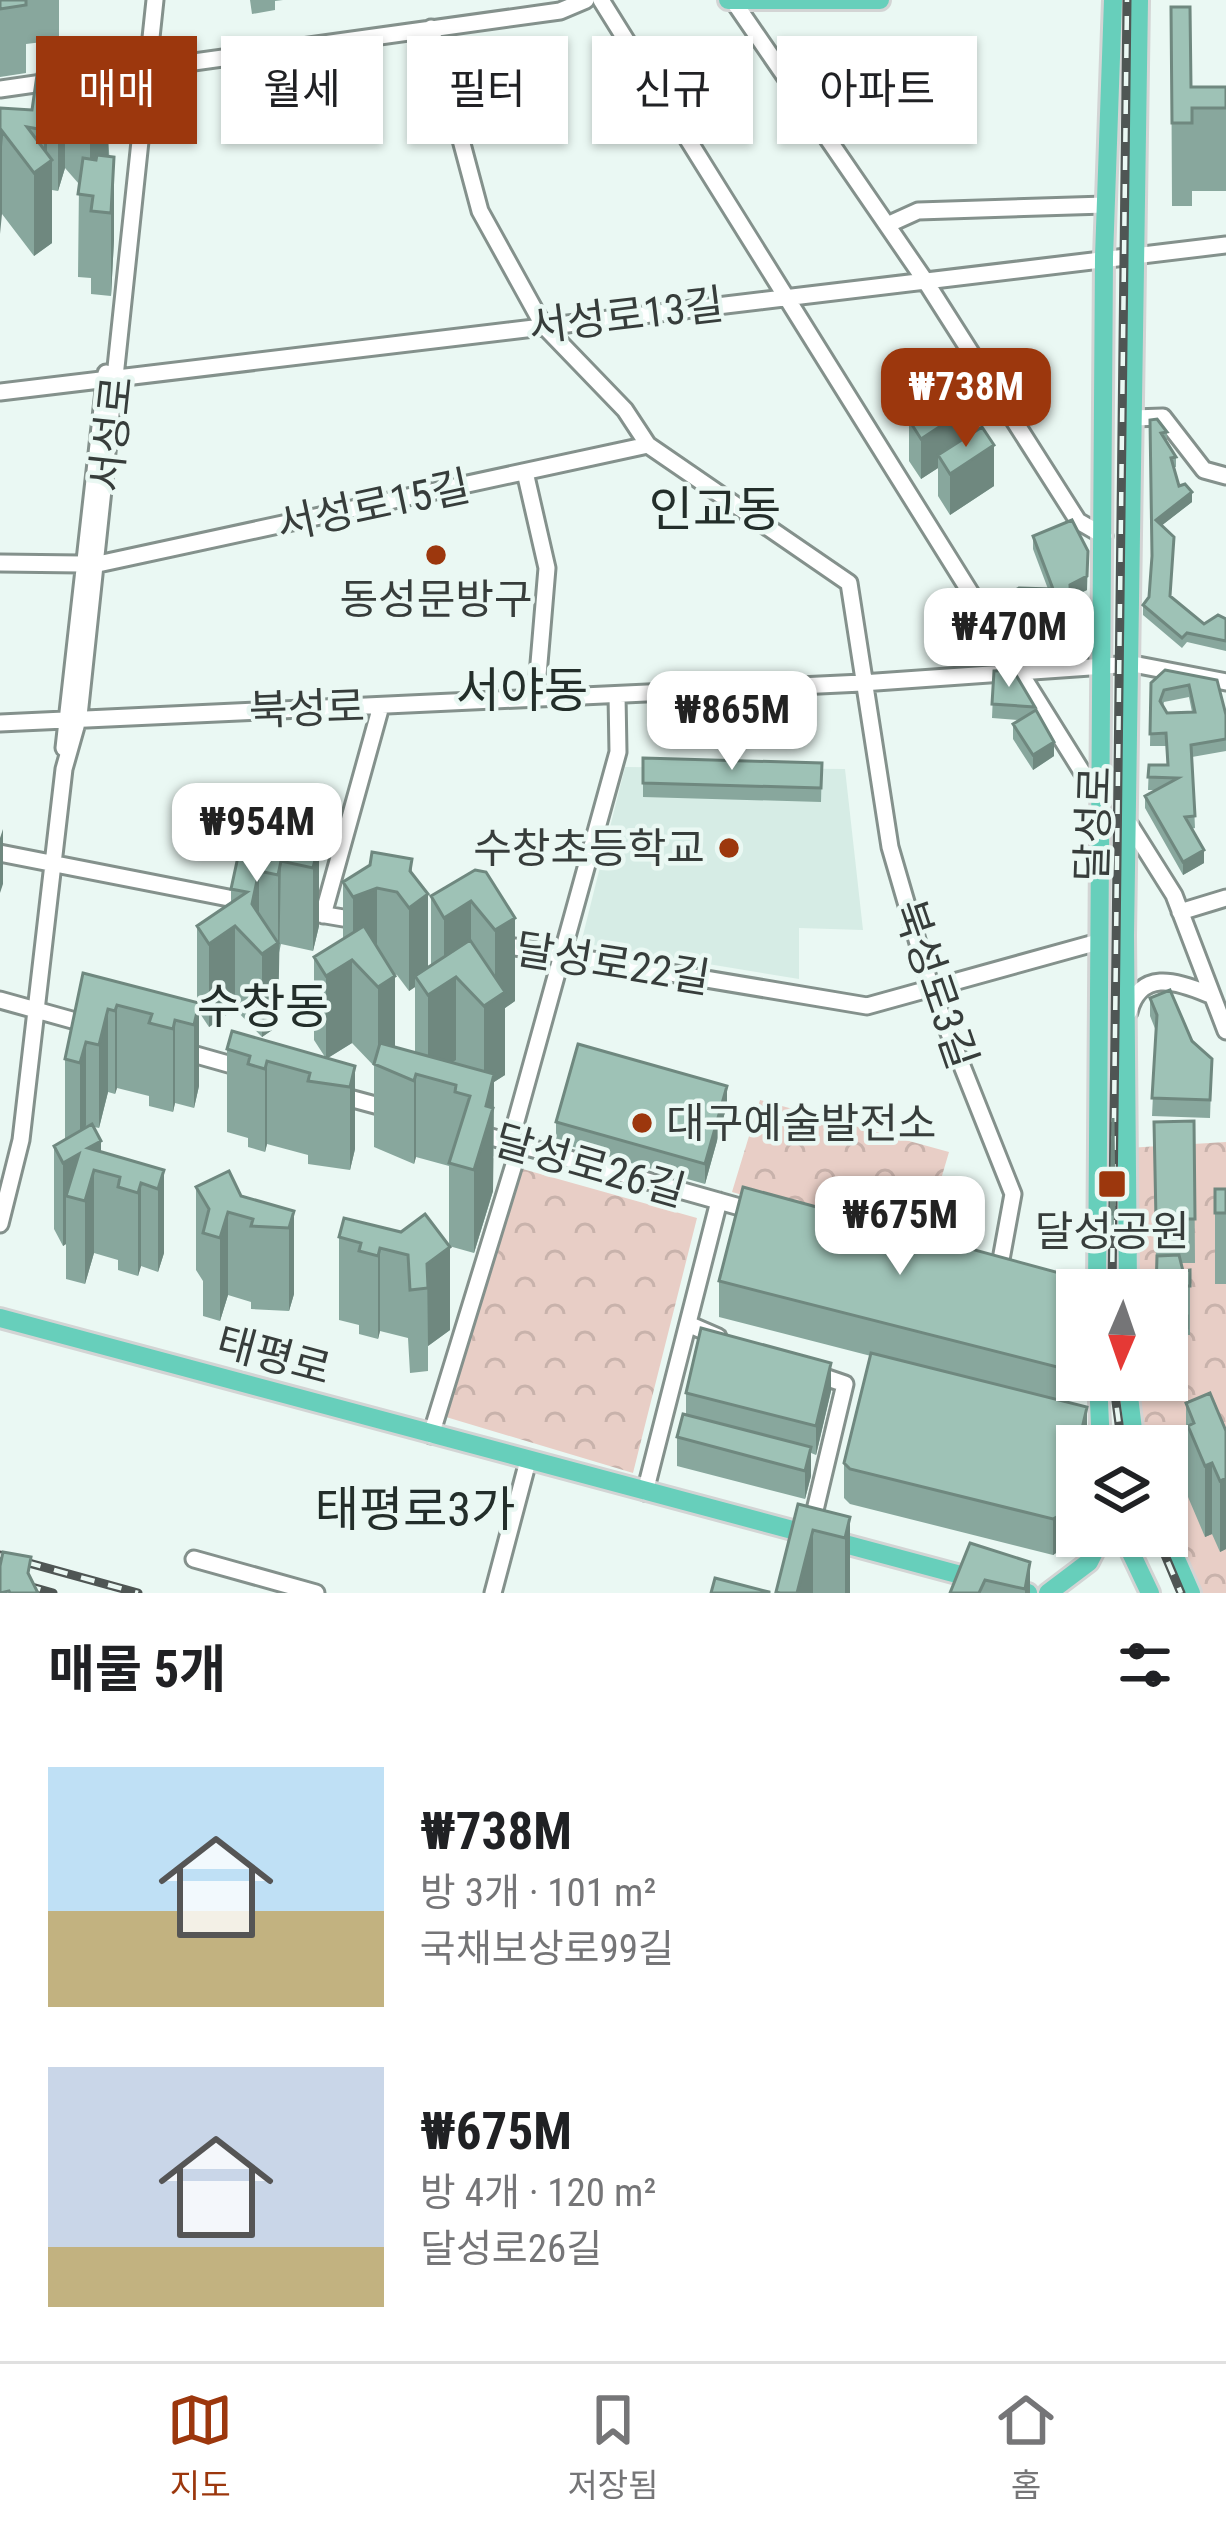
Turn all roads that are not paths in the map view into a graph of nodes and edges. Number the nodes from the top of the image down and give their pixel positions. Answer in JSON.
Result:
{"nodes":[{"id":1,"x":155,"y":0,"type":"edge"},
{"id":2,"x":586,"y":0,"type":"edge"},
{"id":3,"x":601,"y":0,"type":"edge"},
{"id":4,"x":880,"y":0,"type":"edge"},
{"id":5,"x":1113,"y":0,"type":"edge"},
{"id":6,"x":1139,"y":0,"type":"edge"},
{"id":7,"x":731,"y":1,"type":"edge"},
{"id":8,"x":431,"y":28,"type":"junction"},
{"id":9,"x":152,"y":36,"type":"edge"},
{"id":10,"x":197,"y":60,"type":"edge"},
{"id":11,"x":36,"y":84,"type":"edge"},
{"id":12,"x":0,"y":89,"type":"edge"},
{"id":13,"x":140,"y":144,"type":"edge"},
{"id":14,"x":1106,"y":205,"type":"junction"},
{"id":15,"x":887,"y":225,"type":"junction"},
{"id":16,"x":1226,"y":245,"type":"edge"},
{"id":17,"x":1135,"y":254,"type":"junction"},
{"id":18,"x":1104,"y":257,"type":"junction"},
{"id":19,"x":924,"y":279,"type":"junction"},
{"id":20,"x":786,"y":295,"type":"junction"},
{"id":21,"x":543,"y":325,"type":"junction"},
{"id":22,"x":111,"y":378,"type":"junction"},
{"id":23,"x":0,"y":392,"type":"edge"},
{"id":24,"x":1133,"y":418,"type":"junction"},
{"id":25,"x":648,"y":445,"type":"junction"},
{"id":26,"x":525,"y":472,"type":"junction"},
{"id":27,"x":1226,"y":476,"type":"edge"},
{"id":28,"x":1103,"y":536,"type":"junction"},
{"id":29,"x":0,"y":563,"type":"edge"},
{"id":30,"x":90,"y":564,"type":"junction"},
{"id":31,"x":1133,"y":664,"type":"junction"},
{"id":32,"x":1104,"y":665,"type":"junction"},
{"id":33,"x":1019,"y":670,"type":"junction"},
{"id":34,"x":1226,"y":682,"type":"edge"},
{"id":35,"x":862,"y":683,"type":"junction"},
{"id":36,"x":617,"y":694,"type":"junction"},
{"id":37,"x":536,"y":698,"type":"junction"},
{"id":38,"x":381,"y":706,"type":"junction"},
{"id":39,"x":71,"y":716,"type":"junction"},
{"id":40,"x":0,"y":723,"type":"edge"},
{"id":41,"x":1099,"y":799,"type":"junction"},
{"id":42,"x":1130,"y":825,"type":"junction"},
{"id":43,"x":0,"y":853,"type":"edge"},
{"id":44,"x":52,"y":867,"type":"junction"},
{"id":45,"x":1226,"y":898,"type":"edge"},
{"id":46,"x":1180,"y":912,"type":"junction"},
{"id":47,"x":323,"y":915,"type":"junction"},
{"id":48,"x":388,"y":926,"type":"edge"},
{"id":49,"x":474,"y":940,"type":"edge"},
{"id":50,"x":1098,"y":942,"type":"junction"},
{"id":51,"x":560,"y":955,"type":"junction"},
{"id":52,"x":931,"y":988,"type":"junction"},
{"id":53,"x":1208,"y":994,"type":"junction"},
{"id":54,"x":0,"y":1000,"type":"edge"},
{"id":55,"x":34,"y":1010,"type":"junction"},
{"id":56,"x":1126,"y":1021,"type":"junction"},
{"id":57,"x":100,"y":1028,"type":"edge"},
{"id":58,"x":1226,"y":1031,"type":"edge"},
{"id":59,"x":167,"y":1047,"type":"edge"},
{"id":60,"x":256,"y":1072,"type":"edge"},
{"id":61,"x":320,"y":1090,"type":"edge"},
{"id":62,"x":404,"y":1113,"type":"edge"},
{"id":63,"x":468,"y":1131,"type":"edge"},
{"id":64,"x":515,"y":1144,"type":"junction"},
{"id":65,"x":7,"y":1167,"type":"edge"},
{"id":66,"x":719,"y":1201,"type":"junction"},
{"id":67,"x":762,"y":1213,"type":"edge"},
{"id":68,"x":0,"y":1224,"type":"edge"},
{"id":69,"x":1097,"y":1269,"type":"edge"},
{"id":70,"x":1129,"y":1269,"type":"edge"},
{"id":71,"x":976,"y":1273,"type":"edge"},
{"id":72,"x":997,"y":1279,"type":"junction"},
{"id":73,"x":1017,"y":1285,"type":"edge"},
{"id":74,"x":0,"y":1318,"type":"edge"},
{"id":75,"x":688,"y":1324,"type":"junction"},
{"id":76,"x":740,"y":1346,"type":"edge"},
{"id":77,"x":797,"y":1367,"type":"edge"},
{"id":78,"x":431,"y":1435,"type":"junction"},
{"id":79,"x":528,"y":1461,"type":"junction"},
{"id":80,"x":645,"y":1492,"type":"junction"},
{"id":81,"x":808,"y":1535,"type":"junction"},
{"id":82,"x":1092,"y":1557,"type":"edge"},
{"id":83,"x":1133,"y":1557,"type":"edge"},
{"id":84,"x":1175,"y":1557,"type":"edge"},
{"id":85,"x":194,"y":1559,"type":"dead end"},
{"id":86,"x":969,"y":1586,"type":"edge"},
{"id":87,"x":316,"y":1593,"type":"edge"},
{"id":88,"x":493,"y":1593,"type":"edge"},
{"id":89,"x":1028,"y":1593,"type":"edge"},
{"id":90,"x":1048,"y":1593,"type":"edge"},
{"id":91,"x":1150,"y":1593,"type":"edge"},
{"id":92,"x":1191,"y":1593,"type":"edge"}],
"edges":[{"from":1,"to":9,"type":"street","name":"서성로"},
{"from":2,"to":8,"type":"street"},
{"from":3,"to":20,"type":"street","name":"달성로"},
{"from":4,"to":7,"type":"main road"},
{"from":5,"to":14,"type":"main road"},
{"from":6,"to":17,"type":"main road","name":"달성로"},
{"from":7,"to":15,"type":"street"},
{"from":8,"to":10,"type":"street"},
{"from":8,"to":21,"type":"street","name":"북성로3길"},
{"from":11,"to":12,"type":"street"},
{"from":13,"to":22,"type":"street","name":"서성로"},
{"from":14,"to":15,"type":"street"},
{"from":14,"to":18,"type":"main road"},
{"from":15,"to":19,"type":"street"},
{"from":16,"to":17,"type":"street","name":"서성로13길"},
{"from":17,"to":18,"type":"street","name":"서성로13길"},
{"from":17,"to":24,"type":"main road","name":"달성로"},
{"from":18,"to":19,"type":"street","name":"서성로13길"},
{"from":18,"to":28,"type":"main road"},
{"from":19,"to":20,"type":"street","name":"서성로13길"},
{"from":19,"to":28,"type":"street"},
{"from":20,"to":21,"type":"street","name":"서성로13길"},
{"from":20,"to":33,"type":"street","name":"달성로"},
{"from":21,"to":22,"type":"street","name":"서성로13길"},
{"from":21,"to":25,"type":"street","name":"북성로3길"},
{"from":22,"to":23,"type":"street","name":"서성로13길"},
{"from":22,"to":30,"type":"street","name":"서성로"},
{"from":24,"to":27,"type":"street"},
{"from":24,"to":31,"type":"main road","name":"달성로"},
{"from":25,"to":26,"type":"street","name":"서성로15길"},
{"from":25,"to":35,"type":"street","name":"북성로3길"},
{"from":26,"to":30,"type":"street","name":"서성로15길"},
{"from":26,"to":37,"type":"street"},
{"from":28,"to":32,"type":"main road"},
{"from":29,"to":30,"type":"street","name":"서성로15길"},
{"from":30,"to":39,"type":"street","name":"서성로"},
{"from":31,"to":32,"type":"street","name":"북성로"},
{"from":31,"to":34,"type":"street","name":"북성로"},
{"from":31,"to":42,"type":"main road","name":"달성로"},
{"from":32,"to":33,"type":"street","name":"북성로"},
{"from":32,"to":41,"type":"main road"},
{"from":33,"to":35,"type":"street","name":"북성로"},
{"from":33,"to":41,"type":"street","name":"달성로"},
{"from":35,"to":36,"type":"street","name":"북성로"},
{"from":35,"to":52,"type":"street","name":"북성로3길"},
{"from":36,"to":37,"type":"street","name":"북성로"},
{"from":36,"to":51,"type":"street"},
{"from":37,"to":38,"type":"street","name":"북성로"},
{"from":38,"to":39,"type":"street","name":"북성로"},
{"from":38,"to":47,"type":"street"},
{"from":39,"to":40,"type":"street","name":"북성로"},
{"from":39,"to":44,"type":"street","name":"서성로"},
{"from":41,"to":50,"type":"main road"},
{"from":42,"to":46,"type":"street"},
{"from":42,"to":56,"type":"main road","name":"달성로"},
{"from":43,"to":44,"type":"street"},
{"from":44,"to":47,"type":"street"},
{"from":44,"to":55,"type":"street","name":"서성로"},
{"from":45,"to":46,"type":"street"},
{"from":46,"to":53,"type":"street"},
{"from":47,"to":48,"type":"street"},
{"from":49,"to":51,"type":"street","name":"달성로22길"},
{"from":50,"to":52,"type":"street","name":"달성로22길"},
{"from":50,"to":69,"type":"main road"},
{"from":51,"to":52,"type":"street","name":"달성로22길"},
{"from":51,"to":64,"type":"street"},
{"from":52,"to":72,"type":"street","name":"북성로3길"},
{"from":53,"to":56,"type":"street"},
{"from":53,"to":58,"type":"street"},
{"from":54,"to":55,"type":"street"},
{"from":55,"to":57,"type":"street"},
{"from":55,"to":65,"type":"street","name":"서성로"},
{"from":56,"to":70,"type":"main road","name":"달성로"},
{"from":59,"to":60,"type":"street"},
{"from":61,"to":62,"type":"street"},
{"from":63,"to":64,"type":"street","name":"달성로26길"},
{"from":64,"to":66,"type":"street","name":"달성로26길"},
{"from":64,"to":78,"type":"street"},
{"from":65,"to":68,"type":"street","name":"서성로"},
{"from":66,"to":67,"type":"street","name":"달성로26길"},
{"from":66,"to":75,"type":"street"},
{"from":71,"to":72,"type":"street"},
{"from":72,"to":73,"type":"street"},
{"from":74,"to":78,"type":"main road","name":"태평로"},
{"from":75,"to":76,"type":"street"},
{"from":75,"to":80,"type":"street"},
{"from":77,"to":81,"type":"street"},
{"from":78,"to":79,"type":"main road","name":"태평로"},
{"from":79,"to":80,"type":"main road","name":"태평로"},
{"from":79,"to":88,"type":"street"},
{"from":80,"to":81,"type":"main road","name":"태평로"},
{"from":81,"to":86,"type":"main road","name":"태평로"},
{"from":82,"to":90,"type":"main road"},
{"from":83,"to":91,"type":"main road"},
{"from":84,"to":92,"type":"main road"},
{"from":85,"to":87,"type":"street"},
{"from":86,"to":89,"type":"main road","name":"태평로"}]}
